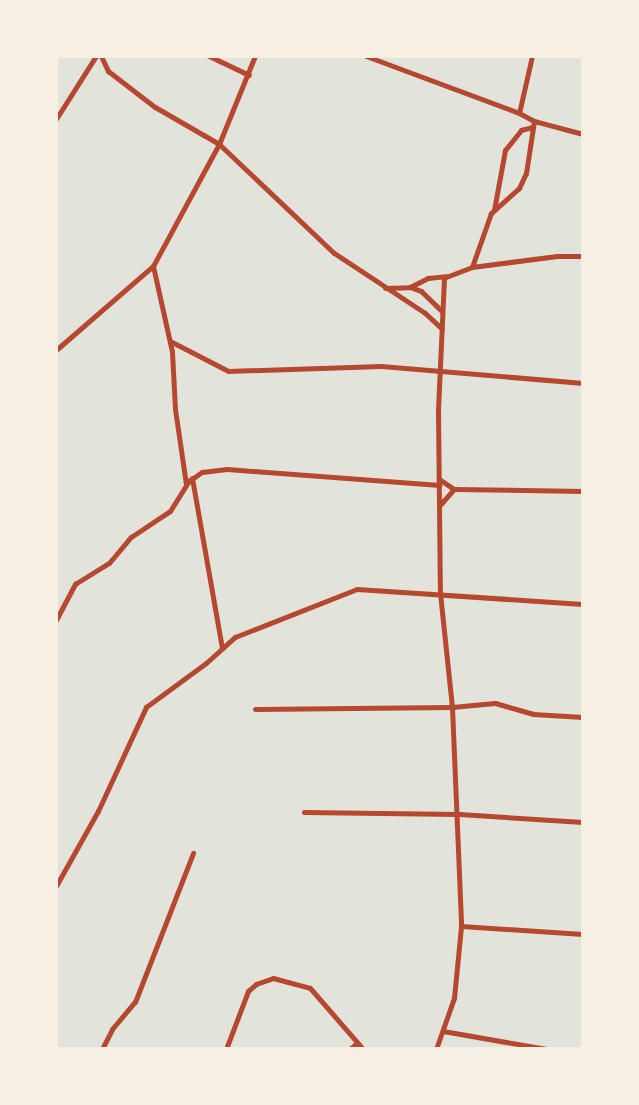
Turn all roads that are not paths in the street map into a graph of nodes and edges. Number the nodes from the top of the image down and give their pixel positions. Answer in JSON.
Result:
{"nodes":[{"id":1,"x":96,"y":56,"type":"edge"},
{"id":2,"x":101,"y":56,"type":"edge"},
{"id":3,"x":208,"y":56,"type":"edge"},
{"id":4,"x":255,"y":56,"type":"edge"},
{"id":5,"x":366,"y":56,"type":"edge"},
{"id":6,"x":532,"y":56,"type":"edge"},
{"id":7,"x":249,"y":75,"type":"junction"},
{"id":8,"x":519,"y":113,"type":"junction"},
{"id":9,"x":56,"y":119,"type":"edge"},
{"id":10,"x":533,"y":124,"type":"junction"},
{"id":11,"x":583,"y":134,"type":"edge"},
{"id":12,"x":219,"y":144,"type":"junction"},
{"id":13,"x":494,"y":210,"type":"junction"},
{"id":14,"x":583,"y":256,"type":"edge"},
{"id":15,"x":153,"y":266,"type":"junction"},
{"id":16,"x":472,"y":266,"type":"junction"},
{"id":17,"x":446,"y":276,"type":"junction"},
{"id":18,"x":410,"y":287,"type":"junction"},
{"id":19,"x":385,"y":288,"type":"junction"},
{"id":20,"x":442,"y":311,"type":"junction"},
{"id":21,"x":442,"y":329,"type":"junction"},
{"id":22,"x":170,"y":341,"type":"junction"},
{"id":23,"x":56,"y":350,"type":"edge"},
{"id":24,"x":439,"y":370,"type":"junction"},
{"id":25,"x":583,"y":383,"type":"edge"},
{"id":26,"x":192,"y":478,"type":"junction"},
{"id":27,"x":439,"y":482,"type":"junction"},
{"id":28,"x":186,"y":484,"type":"junction"},
{"id":29,"x":454,"y":489,"type":"junction"},
{"id":30,"x":583,"y":491,"type":"edge"},
{"id":31,"x":439,"y":506,"type":"junction"},
{"id":32,"x":440,"y":593,"type":"junction"},
{"id":33,"x":583,"y":604,"type":"edge"},
{"id":34,"x":56,"y":620,"type":"edge"},
{"id":35,"x":222,"y":648,"type":"junction"},
{"id":36,"x":452,"y":706,"type":"junction"},
{"id":37,"x":256,"y":708,"type":"dead end"},
{"id":38,"x":583,"y":717,"type":"edge"},
{"id":39,"x":304,"y":812,"type":"dead end"},
{"id":40,"x":459,"y":814,"type":"junction"},
{"id":41,"x":583,"y":822,"type":"edge"},
{"id":42,"x":192,"y":853,"type":"dead end"},
{"id":43,"x":56,"y":886,"type":"edge"},
{"id":44,"x":461,"y":926,"type":"junction"},
{"id":45,"x":583,"y":934,"type":"edge"},
{"id":46,"x":443,"y":1031,"type":"junction"},
{"id":47,"x":357,"y":1042,"type":"junction"},
{"id":48,"x":102,"y":1049,"type":"edge"},
{"id":49,"x":226,"y":1049,"type":"edge"},
{"id":50,"x":350,"y":1049,"type":"edge"},
{"id":51,"x":363,"y":1049,"type":"edge"},
{"id":52,"x":436,"y":1049,"type":"edge"},
{"id":53,"x":546,"y":1049,"type":"edge"}],
"edges":[{"from":1,"to":9,"type":"street"},
{"from":2,"to":12,"type":"street"},
{"from":3,"to":7,"type":"street"},
{"from":4,"to":7,"type":"street"},
{"from":5,"to":8,"type":"street"},
{"from":6,"to":8,"type":"street"},
{"from":7,"to":12,"type":"street"},
{"from":8,"to":10,"type":"street"},
{"from":10,"to":11,"type":"street"},
{"from":10,"to":13,"type":"street"},
{"from":10,"to":13,"type":"street"},
{"from":12,"to":15,"type":"street"},
{"from":12,"to":19,"type":"street"},
{"from":13,"to":16,"type":"street"},
{"from":14,"to":16,"type":"street"},
{"from":15,"to":22,"type":"street"},
{"from":15,"to":23,"type":"street"},
{"from":16,"to":17,"type":"street"},
{"from":17,"to":18,"type":"street"},
{"from":17,"to":20,"type":"street"},
{"from":18,"to":19,"type":"street"},
{"from":18,"to":20,"type":"street"},
{"from":19,"to":21,"type":"street"},
{"from":20,"to":21,"type":"street"},
{"from":21,"to":24,"type":"street"},
{"from":22,"to":24,"type":"street"},
{"from":22,"to":28,"type":"street"},
{"from":24,"to":25,"type":"street"},
{"from":24,"to":27,"type":"street"},
{"from":26,"to":27,"type":"street"},
{"from":26,"to":28,"type":"street"},
{"from":26,"to":35,"type":"street"},
{"from":27,"to":29,"type":"street"},
{"from":27,"to":31,"type":"street"},
{"from":28,"to":34,"type":"street"},
{"from":29,"to":30,"type":"street"},
{"from":29,"to":31,"type":"street"},
{"from":31,"to":32,"type":"street"},
{"from":32,"to":33,"type":"street"},
{"from":32,"to":35,"type":"street"},
{"from":32,"to":36,"type":"street"},
{"from":35,"to":43,"type":"street"},
{"from":36,"to":37,"type":"street"},
{"from":36,"to":38,"type":"street"},
{"from":36,"to":40,"type":"street"},
{"from":39,"to":40,"type":"street"},
{"from":40,"to":41,"type":"street"},
{"from":40,"to":44,"type":"street"},
{"from":42,"to":48,"type":"street"},
{"from":44,"to":45,"type":"street"},
{"from":44,"to":46,"type":"street"},
{"from":46,"to":52,"type":"street"},
{"from":46,"to":53,"type":"street"},
{"from":47,"to":49,"type":"street"},
{"from":47,"to":50,"type":"street"},
{"from":47,"to":51,"type":"street"}]}
